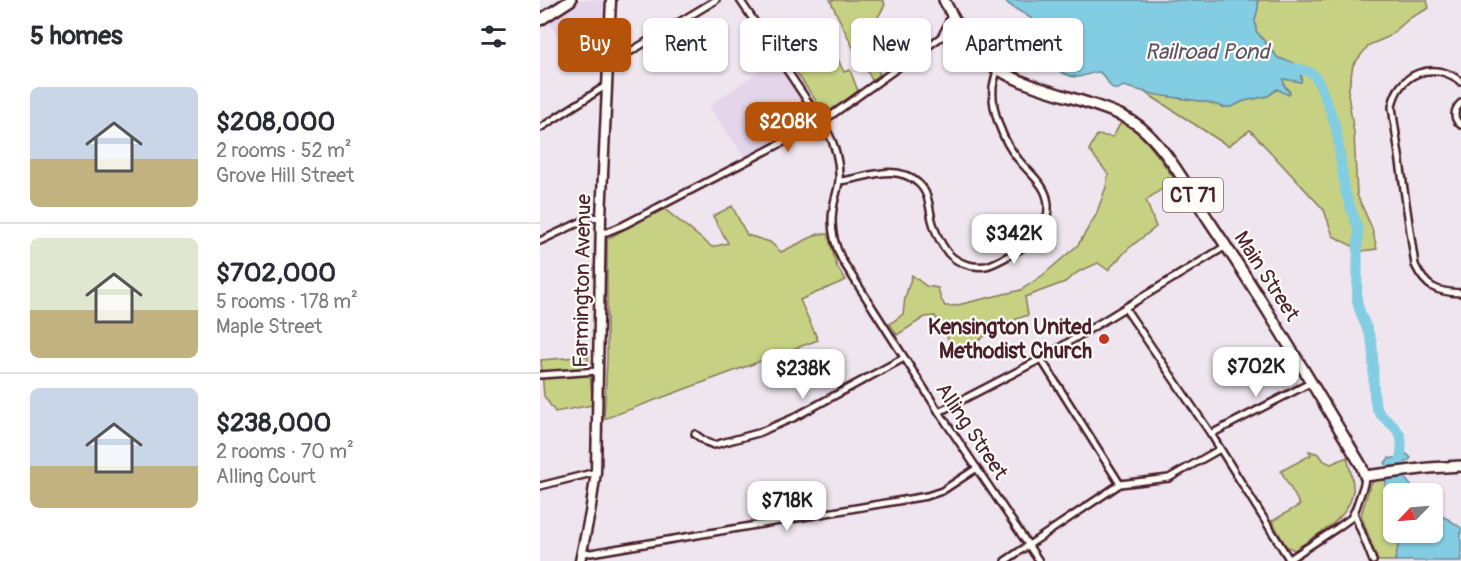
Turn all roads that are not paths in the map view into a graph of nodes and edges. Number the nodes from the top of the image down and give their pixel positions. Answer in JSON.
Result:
{"nodes":[{"id":1,"x":571,"y":0,"type":"edge"},
{"id":2,"x":611,"y":0,"type":"edge"},
{"id":3,"x":716,"y":0,"type":"edge"},
{"id":4,"x":740,"y":0,"type":"edge"},
{"id":5,"x":944,"y":0,"type":"edge"},
{"id":6,"x":951,"y":13,"type":"junction"},
{"id":7,"x":610,"y":18,"type":"edge"},
{"id":8,"x":954,"y":18,"type":"edge"},
{"id":9,"x":540,"y":20,"type":"edge"},
{"id":10,"x":941,"y":37,"type":"joint"},
{"id":11,"x":631,"y":51,"type":"edge"},
{"id":12,"x":608,"y":72,"type":"edge"},
{"id":13,"x":996,"y":72,"type":"edge"},
{"id":14,"x":1003,"y":72,"type":"edge"},
{"id":15,"x":1461,"y":82,"type":"edge"},
{"id":16,"x":607,"y":85,"type":"junction"},
{"id":17,"x":1461,"y":103,"type":"edge"},
{"id":18,"x":822,"y":122,"type":"junction"},
{"id":19,"x":1461,"y":126,"type":"edge"},
{"id":20,"x":540,"y":128,"type":"edge"},
{"id":21,"x":839,"y":181,"type":"junction"},
{"id":22,"x":601,"y":217,"type":"junction"},
{"id":23,"x":601,"y":232,"type":"junction"},
{"id":24,"x":540,"y":241,"type":"edge"},
{"id":25,"x":1226,"y":245,"type":"junction"},
{"id":26,"x":1461,"y":293,"type":"edge"},
{"id":27,"x":1125,"y":308,"type":"junction"},
{"id":28,"x":904,"y":358,"type":"junction"},
{"id":29,"x":1041,"y":358,"type":"junction"},
{"id":30,"x":598,"y":371,"type":"junction"},
{"id":31,"x":540,"y":375,"type":"edge"},
{"id":32,"x":1312,"y":382,"type":"junction"},
{"id":33,"x":939,"y":412,"type":"junction"},
{"id":34,"x":695,"y":434,"type":"dead end"},
{"id":35,"x":1211,"y":434,"type":"junction"},
{"id":36,"x":1220,"y":449,"type":"junction"},
{"id":37,"x":1461,"y":466,"type":"edge"},
{"id":38,"x":977,"y":468,"type":"junction"},
{"id":39,"x":596,"y":472,"type":"junction"},
{"id":40,"x":1365,"y":476,"type":"junction"},
{"id":41,"x":1120,"y":484,"type":"junction"},
{"id":42,"x":540,"y":486,"type":"edge"},
{"id":43,"x":1354,"y":513,"type":"junction"},
{"id":44,"x":1029,"y":545,"type":"junction"},
{"id":45,"x":581,"y":557,"type":"edge"},
{"id":46,"x":1287,"y":560,"type":"edge"},
{"id":47,"x":1005,"y":561,"type":"edge"},
{"id":48,"x":1039,"y":561,"type":"edge"},
{"id":49,"x":1373,"y":561,"type":"edge"}],
"edges":[{"from":1,"to":9,"type":"main road"},
{"from":2,"to":7,"type":"main road","name":"Farmington Avenue"},
{"from":3,"to":11,"type":"street"},
{"from":4,"to":18,"type":"street","name":"Alling Street"},
{"from":5,"to":6,"type":"main road","name":"Main Street","number":"CT 71"},
{"from":6,"to":8,"type":"main road","name":"Main Street","number":"CT 71"},
{"from":6,"to":10,"type":"street"},
{"from":10,"to":18,"type":"street"},
{"from":12,"to":16,"type":"main road","name":"Farmington Avenue"},
{"from":13,"to":21,"type":"street"},
{"from":14,"to":25,"type":"main road","name":"Main Street","number":"CT 71"},
{"from":15,"to":26,"type":"street"},
{"from":16,"to":20,"type":"street"},
{"from":16,"to":22,"type":"main road","name":"Farmington Avenue"},
{"from":17,"to":19,"type":"street"},
{"from":18,"to":21,"type":"street","name":"Alling Street"},
{"from":18,"to":23,"type":"street"},
{"from":21,"to":28,"type":"street","name":"Alling Street"},
{"from":22,"to":23,"type":"main road","name":"Farmington Avenue"},
{"from":22,"to":24,"type":"street"},
{"from":23,"to":30,"type":"main road","name":"Farmington Avenue"},
{"from":25,"to":27,"type":"street"},
{"from":25,"to":32,"type":"main road","name":"Main Street","number":"CT 71"},
{"from":27,"to":29,"type":"street"},
{"from":27,"to":35,"type":"street"},
{"from":28,"to":33,"type":"street","name":"Alling Street"},
{"from":28,"to":34,"type":"street"},
{"from":29,"to":33,"type":"street"},
{"from":29,"to":41,"type":"street"},
{"from":30,"to":31,"type":"street"},
{"from":30,"to":39,"type":"main road","name":"Farmington Avenue"},
{"from":32,"to":35,"type":"street"},
{"from":32,"to":40,"type":"main road","name":"Main Street","number":"CT 71"},
{"from":33,"to":38,"type":"street","name":"Alling Street"},
{"from":35,"to":36,"type":"street"},
{"from":36,"to":41,"type":"street"},
{"from":36,"to":46,"type":"street"},
{"from":37,"to":40,"type":"main road"},
{"from":38,"to":44,"type":"street","name":"Alling Street"},
{"from":38,"to":45,"type":"street"},
{"from":39,"to":42,"type":"street"},
{"from":39,"to":45,"type":"main road","name":"Farmington Avenue"},
{"from":40,"to":43,"type":"street"},
{"from":41,"to":44,"type":"street"},
{"from":43,"to":46,"type":"street"},
{"from":43,"to":49,"type":"street"},
{"from":44,"to":47,"type":"street"},
{"from":44,"to":48,"type":"street","name":"Alling Street"}]}
